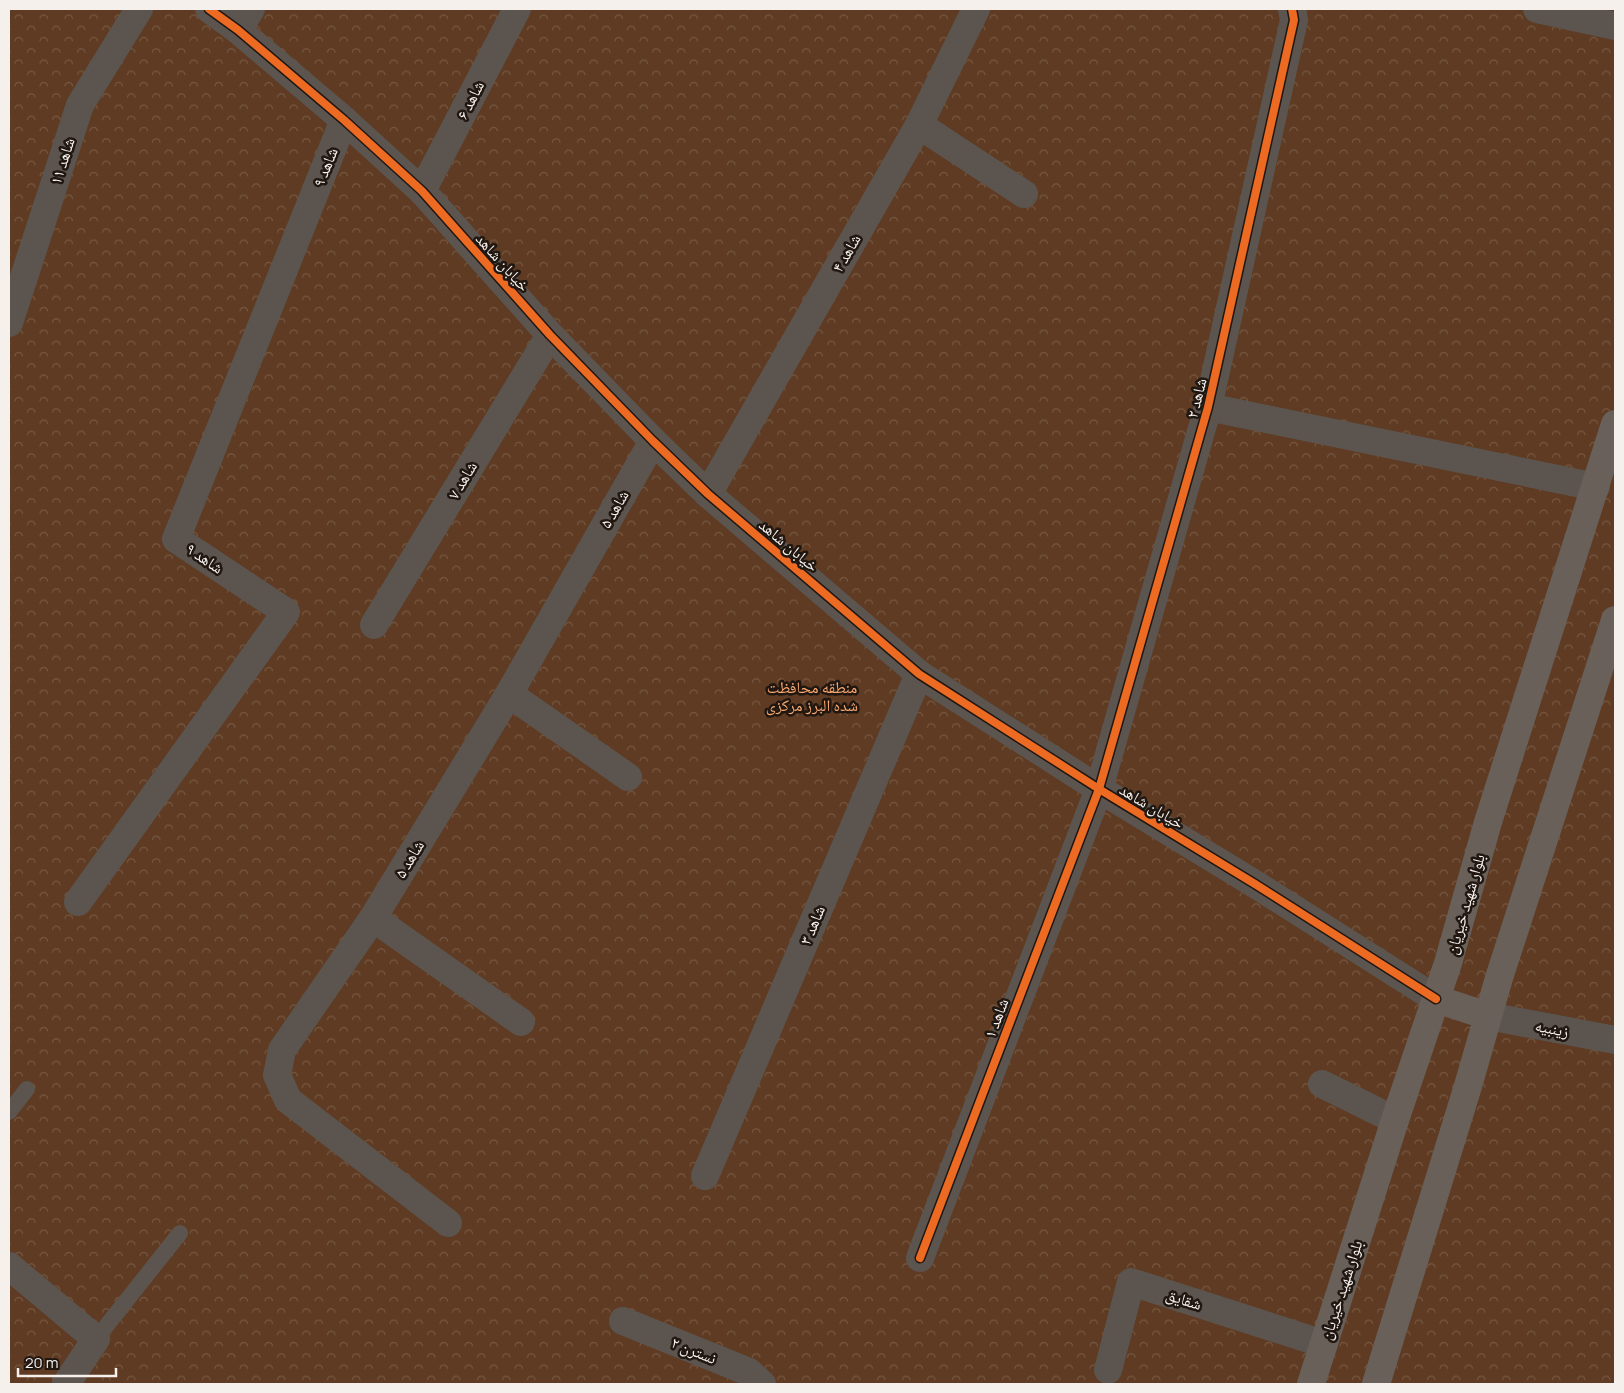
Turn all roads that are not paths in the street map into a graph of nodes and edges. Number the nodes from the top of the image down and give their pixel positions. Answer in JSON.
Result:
{"nodes":[{"id":1,"x":139,"y":9,"type":"edge"},
{"id":2,"x":209,"y":9,"type":"edge"},
{"id":3,"x":517,"y":9,"type":"edge"},
{"id":4,"x":976,"y":9,"type":"edge"},
{"id":5,"x":1292,"y":9,"type":"edge"},
{"id":6,"x":1537,"y":9,"type":"edge"},
{"id":7,"x":245,"y":20,"type":"edge"},
{"id":8,"x":1615,"y":26,"type":"edge"},
{"id":9,"x":344,"y":120,"type":"junction"},
{"id":10,"x":919,"y":125,"type":"junction"},
{"id":11,"x":422,"y":191,"type":"junction"},
{"id":12,"x":1024,"y":194,"type":"dead end"},
{"id":13,"x":9,"y":323,"type":"edge"},
{"id":14,"x":550,"y":335,"type":"junction"},
{"id":15,"x":1208,"y":407,"type":"junction"},
{"id":16,"x":1615,"y":424,"type":"edge"},
{"id":17,"x":653,"y":441,"type":"junction"},
{"id":18,"x":1596,"y":487,"type":"junction"},
{"id":19,"x":708,"y":494,"type":"junction"},
{"id":20,"x":1615,"y":620,"type":"edge"},
{"id":21,"x":374,"y":625,"type":"dead end"},
{"id":22,"x":919,"y":674,"type":"junction"},
{"id":23,"x":509,"y":694,"type":"junction"},
{"id":24,"x":628,"y":777,"type":"dead end"},
{"id":25,"x":1098,"y":789,"type":"junction"},
{"id":26,"x":78,"y":902,"type":"dead end"},
{"id":27,"x":373,"y":918,"type":"junction"},
{"id":28,"x":1436,"y":999,"type":"junction"},
{"id":29,"x":1488,"y":1016,"type":"junction"},
{"id":30,"x":521,"y":1022,"type":"dead end"},
{"id":31,"x":1615,"y":1040,"type":"edge"},
{"id":32,"x":1322,"y":1084,"type":"dead end"},
{"id":33,"x":27,"y":1089,"type":"dead end"},
{"id":34,"x":9,"y":1112,"type":"edge"},
{"id":35,"x":1395,"y":1120,"type":"junction"},
{"id":36,"x":705,"y":1176,"type":"dead end"},
{"id":37,"x":448,"y":1223,"type":"dead end"},
{"id":38,"x":180,"y":1233,"type":"dead end"},
{"id":39,"x":920,"y":1258,"type":"dead end"},
{"id":40,"x":9,"y":1266,"type":"edge"},
{"id":41,"x":623,"y":1322,"type":"dead end"},
{"id":42,"x":96,"y":1339,"type":"junction"},
{"id":43,"x":1324,"y":1344,"type":"junction"},
{"id":44,"x":1108,"y":1370,"type":"dead end"},
{"id":45,"x":66,"y":1384,"type":"edge"},
{"id":46,"x":762,"y":1384,"type":"edge"},
{"id":47,"x":1311,"y":1384,"type":"edge"},
{"id":48,"x":1376,"y":1384,"type":"edge"}],
"edges":[{"from":1,"to":13,"type":"street","name":"شاهد ۱۱"},
{"from":2,"to":7,"type":"street","name":"خیابان شاهد"},
{"from":3,"to":11,"type":"street","name":"شاهد ۶"},
{"from":4,"to":10,"type":"street","name":"شاهد ۴"},
{"from":5,"to":15,"type":"street","name":"شاهد ۲"},
{"from":6,"to":8,"type":"street"},
{"from":7,"to":9,"type":"street","name":"خیابان شاهد"},
{"from":9,"to":11,"type":"street","name":"خیابان شاهد"},
{"from":9,"to":26,"type":"street","name":"شاهد ۹"},
{"from":10,"to":12,"type":"street"},
{"from":10,"to":19,"type":"street","name":"شاهد ۴"},
{"from":11,"to":14,"type":"street","name":"خیابان شاهد"},
{"from":14,"to":17,"type":"street","name":"خیابان شاهد"},
{"from":14,"to":21,"type":"street","name":"شاهد ۷"},
{"from":15,"to":18,"type":"street"},
{"from":15,"to":25,"type":"street","name":"شاهد ۲"},
{"from":16,"to":18,"type":"main road","name":"بلوار شهید خیریان"},
{"from":17,"to":19,"type":"street","name":"خیابان شاهد"},
{"from":17,"to":23,"type":"street","name":"شاهد ۵"},
{"from":18,"to":28,"type":"main road","name":"بلوار شهید خیریان"},
{"from":19,"to":22,"type":"street","name":"خیابان شاهد"},
{"from":20,"to":29,"type":"main road"},
{"from":22,"to":25,"type":"street","name":"خیابان شاهد"},
{"from":22,"to":36,"type":"street","name":"شاهد ۳"},
{"from":23,"to":24,"type":"street"},
{"from":23,"to":27,"type":"street","name":"شاهد ۵"},
{"from":25,"to":28,"type":"street","name":"خیابان شاهد"},
{"from":25,"to":39,"type":"street","name":"شاهد ۱"},
{"from":27,"to":30,"type":"street"},
{"from":27,"to":37,"type":"street","name":"شاهد ۵"},
{"from":28,"to":29,"type":"main road"},
{"from":28,"to":35,"type":"main road","name":"بلوار شهید خیریان"},
{"from":29,"to":31,"type":"street","name":"زینبیه"},
{"from":29,"to":48,"type":"main road"},
{"from":32,"to":35,"type":"street"},
{"from":33,"to":34,"type":"lane"},
{"from":35,"to":43,"type":"main road","name":"بلوار شهید خیریان"},
{"from":38,"to":42,"type":"lane"},
{"from":40,"to":42,"type":"street"},
{"from":41,"to":46,"type":"street","name":"نسترن ۲"},
{"from":42,"to":45,"type":"street"},
{"from":43,"to":44,"type":"street","name":"شقایق"},
{"from":43,"to":47,"type":"main road","name":"بلوار شهید خیریان"}]}
